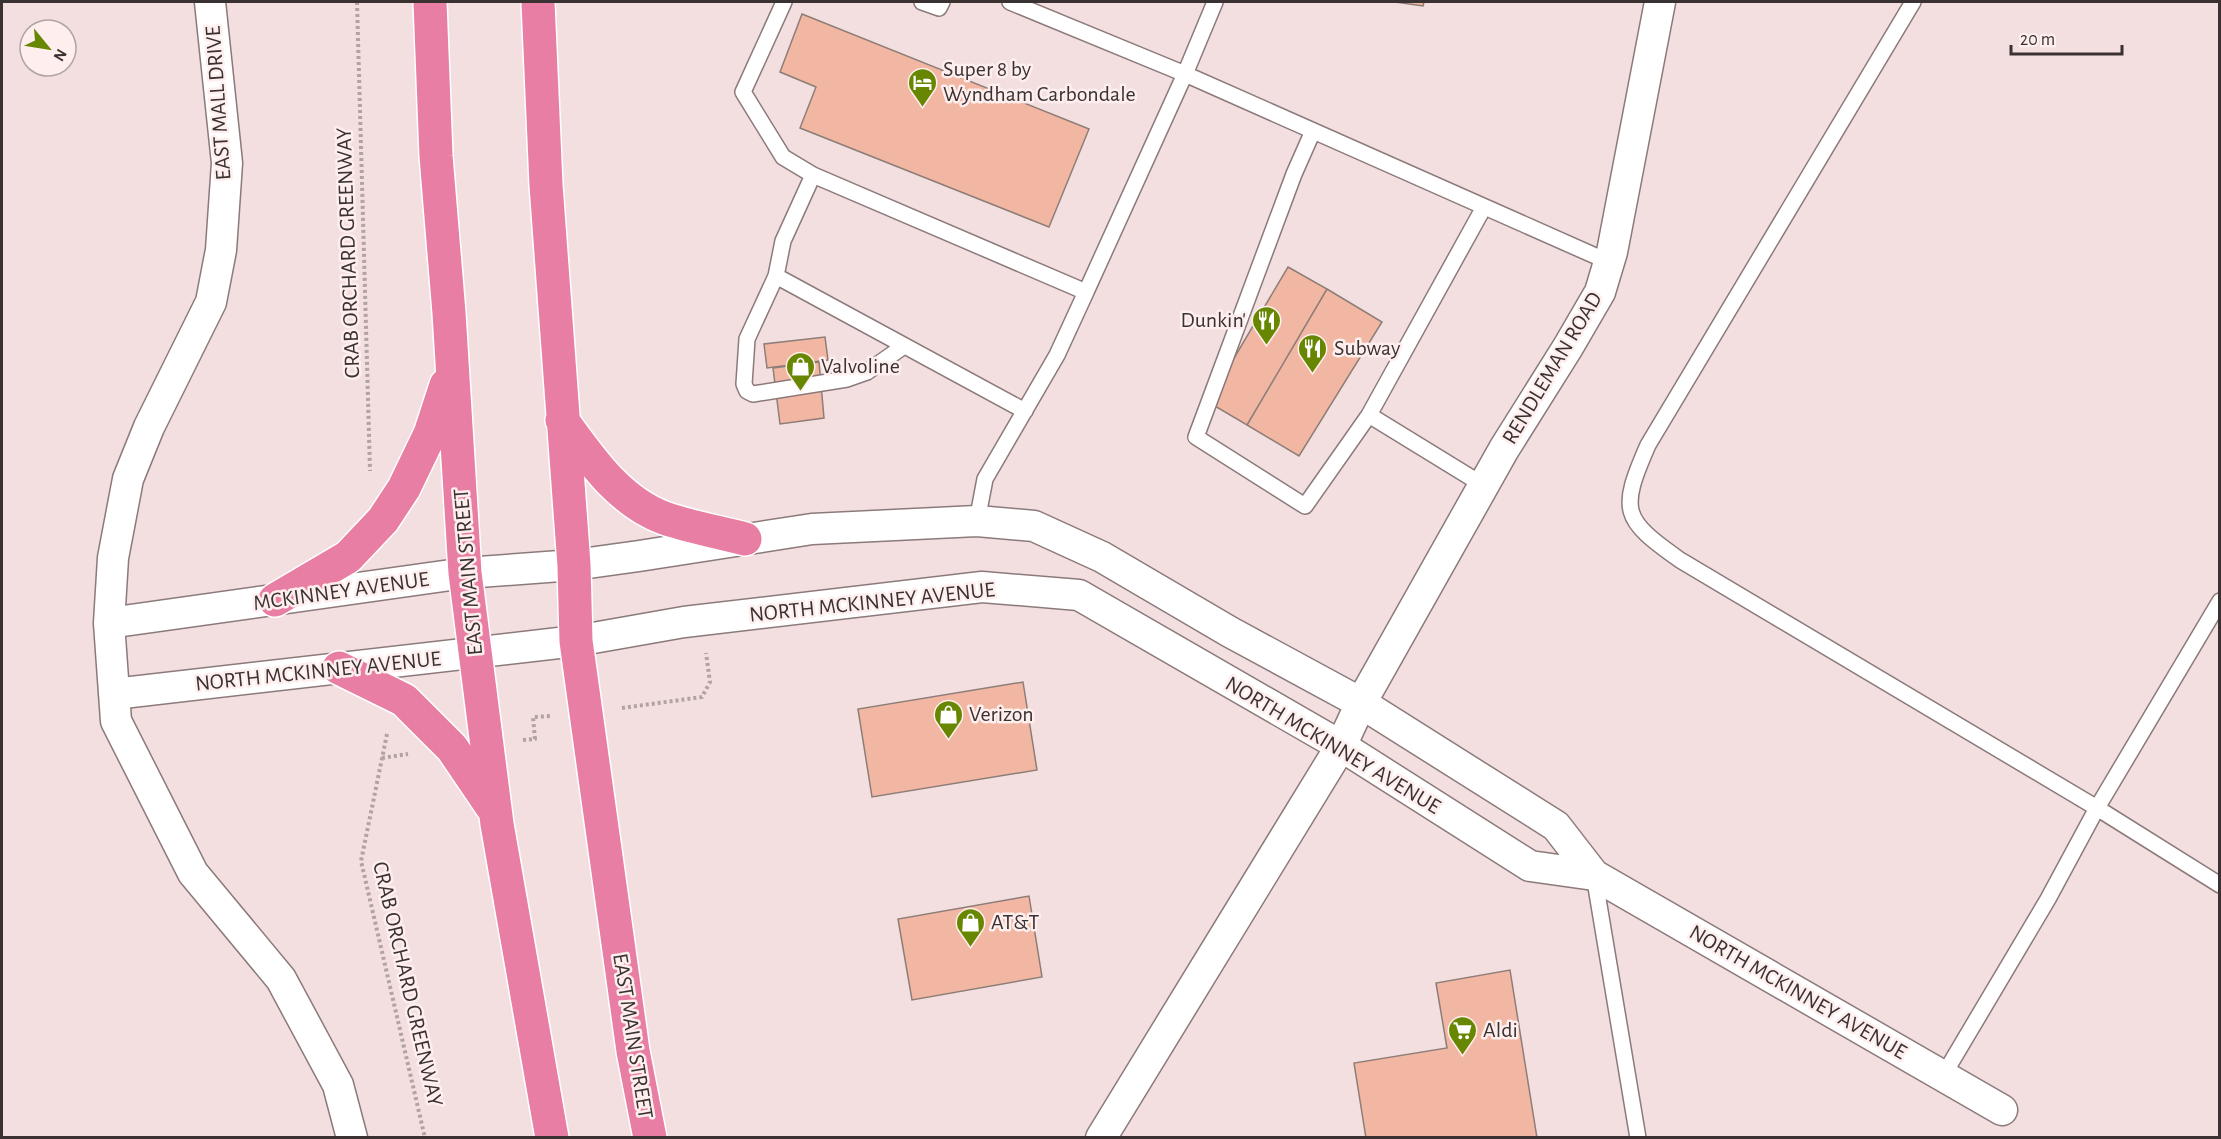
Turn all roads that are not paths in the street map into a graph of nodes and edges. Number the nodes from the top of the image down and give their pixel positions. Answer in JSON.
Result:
{"nodes":[{"id":1,"x":210,"y":2,"type":"edge"},
{"id":2,"x":430,"y":2,"type":"edge"},
{"id":3,"x":538,"y":2,"type":"edge"},
{"id":4,"x":784,"y":2,"type":"edge"},
{"id":5,"x":922,"y":2,"type":"edge"},
{"id":6,"x":942,"y":2,"type":"edge"},
{"id":7,"x":1010,"y":2,"type":"edge"},
{"id":8,"x":1215,"y":2,"type":"edge"},
{"id":9,"x":1660,"y":2,"type":"edge"},
{"id":10,"x":1913,"y":2,"type":"edge"},
{"id":11,"x":1185,"y":74,"type":"junction"},
{"id":12,"x":1313,"y":131,"type":"junction"},
{"id":13,"x":813,"y":175,"type":"junction"},
{"id":14,"x":1484,"y":207,"type":"junction"},
{"id":15,"x":1609,"y":262,"type":"junction"},
{"id":16,"x":776,"y":276,"type":"junction"},
{"id":17,"x":1086,"y":292,"type":"junction"},
{"id":18,"x":904,"y":346,"type":"junction"},
{"id":19,"x":452,"y":366,"type":"junction"},
{"id":20,"x":1025,"y":411,"type":"junction"},
{"id":21,"x":1368,"y":415,"type":"junction"},
{"id":22,"x":562,"y":420,"type":"junction"},
{"id":23,"x":1483,"y":485,"type":"junction"},
{"id":24,"x":977,"y":521,"type":"junction"},
{"id":25,"x":745,"y":539,"type":"junction"},
{"id":26,"x":574,"y":565,"type":"junction"},
{"id":27,"x":465,"y":573,"type":"junction"},
{"id":28,"x":275,"y":600,"type":"junction"},
{"id":29,"x":2220,"y":601,"type":"edge"},
{"id":30,"x":109,"y":623,"type":"junction"},
{"id":31,"x":576,"y":641,"type":"junction"},
{"id":32,"x":476,"y":653,"type":"junction"},
{"id":33,"x":339,"y":668,"type":"junction"},
{"id":34,"x":114,"y":694,"type":"junction"},
{"id":35,"x":1361,"y":703,"type":"junction"},
{"id":36,"x":1341,"y":746,"type":"junction"},
{"id":37,"x":2097,"y":808,"type":"junction"},
{"id":38,"x":496,"y":813,"type":"junction"},
{"id":39,"x":1594,"y":875,"type":"junction"},
{"id":40,"x":2220,"y":885,"type":"edge"},
{"id":41,"x":1943,"y":1076,"type":"junction"},
{"id":42,"x":2002,"y":1110,"type":"dead end"},
{"id":43,"x":352,"y":1137,"type":"edge"},
{"id":44,"x":552,"y":1137,"type":"edge"},
{"id":45,"x":650,"y":1137,"type":"edge"},
{"id":46,"x":1101,"y":1137,"type":"edge"},
{"id":47,"x":1638,"y":1137,"type":"edge"}],
"edges":[{"from":1,"to":30,"type":"street","name":"EAST MALL DRIVE"},
{"from":2,"to":19,"type":"highway","name":"EAST MAIN STREET"},
{"from":3,"to":22,"type":"highway","name":"EAST MAIN STREET"},
{"from":4,"to":13,"type":"lane"},
{"from":5,"to":6,"type":"lane"},
{"from":7,"to":11,"type":"lane"},
{"from":8,"to":11,"type":"lane"},
{"from":9,"to":15,"type":"street","name":"RENDLEMAN ROAD"},
{"from":10,"to":37,"type":"lane"},
{"from":11,"to":12,"type":"lane"},
{"from":11,"to":17,"type":"lane"},
{"from":12,"to":14,"type":"lane"},
{"from":12,"to":21,"type":"lane"},
{"from":13,"to":16,"type":"lane"},
{"from":13,"to":17,"type":"lane"},
{"from":14,"to":15,"type":"lane"},
{"from":14,"to":21,"type":"lane"},
{"from":15,"to":23,"type":"street","name":"RENDLEMAN ROAD"},
{"from":16,"to":18,"type":"lane"},
{"from":16,"to":18,"type":"lane"},
{"from":17,"to":20,"type":"lane"},
{"from":18,"to":20,"type":"lane"},
{"from":19,"to":27,"type":"highway","name":"EAST MAIN STREET"},
{"from":19,"to":28,"type":"highway"},
{"from":20,"to":24,"type":"lane"},
{"from":21,"to":23,"type":"lane"},
{"from":22,"to":25,"type":"highway"},
{"from":22,"to":26,"type":"highway","name":"EAST MAIN STREET"},
{"from":23,"to":35,"type":"street","name":"RENDLEMAN ROAD"},
{"from":24,"to":25,"type":"street","name":"NORTH MCKINNEY AVENUE"},
{"from":24,"to":35,"type":"street","name":"NORTH MCKINNEY AVENUE"},
{"from":25,"to":26,"type":"street","name":"NORTH MCKINNEY AVENUE"},
{"from":26,"to":27,"type":"street","name":"MCKINNEY AVENUE"},
{"from":26,"to":31,"type":"highway","name":"EAST MAIN STREET"},
{"from":27,"to":28,"type":"street","name":"MCKINNEY AVENUE"},
{"from":27,"to":32,"type":"highway","name":"EAST MAIN STREET"},
{"from":28,"to":30,"type":"street","name":"MCKINNEY AVENUE"},
{"from":29,"to":37,"type":"lane"},
{"from":30,"to":34,"type":"street","name":"EAST MALL DRIVE"},
{"from":31,"to":32,"type":"street","name":"NORTH MCKINNEY AVENUE"},
{"from":31,"to":36,"type":"street","name":"NORTH MCKINNEY AVENUE"},
{"from":31,"to":45,"type":"highway","name":"EAST MAIN STREET"},
{"from":32,"to":33,"type":"street","name":"NORTH MCKINNEY AVENUE"},
{"from":32,"to":38,"type":"highway","name":"EAST MAIN STREET"},
{"from":33,"to":34,"type":"street","name":"NORTH MCKINNEY AVENUE"},
{"from":33,"to":38,"type":"highway"},
{"from":34,"to":43,"type":"street","name":"EAST MALL DRIVE"},
{"from":35,"to":36,"type":"street","name":"RENDLEMAN ROAD"},
{"from":35,"to":39,"type":"street","name":"NORTH MCKINNEY AVENUE"},
{"from":36,"to":39,"type":"street","name":"NORTH MCKINNEY AVENUE"},
{"from":36,"to":46,"type":"street","name":"RENDLEMAN ROAD"},
{"from":37,"to":40,"type":"lane"},
{"from":37,"to":41,"type":"lane"},
{"from":38,"to":44,"type":"highway","name":"EAST MAIN STREET"},
{"from":39,"to":41,"type":"street","name":"NORTH MCKINNEY AVENUE"},
{"from":39,"to":47,"type":"lane"},
{"from":41,"to":42,"type":"street","name":"NORTH MCKINNEY AVENUE"}]}
